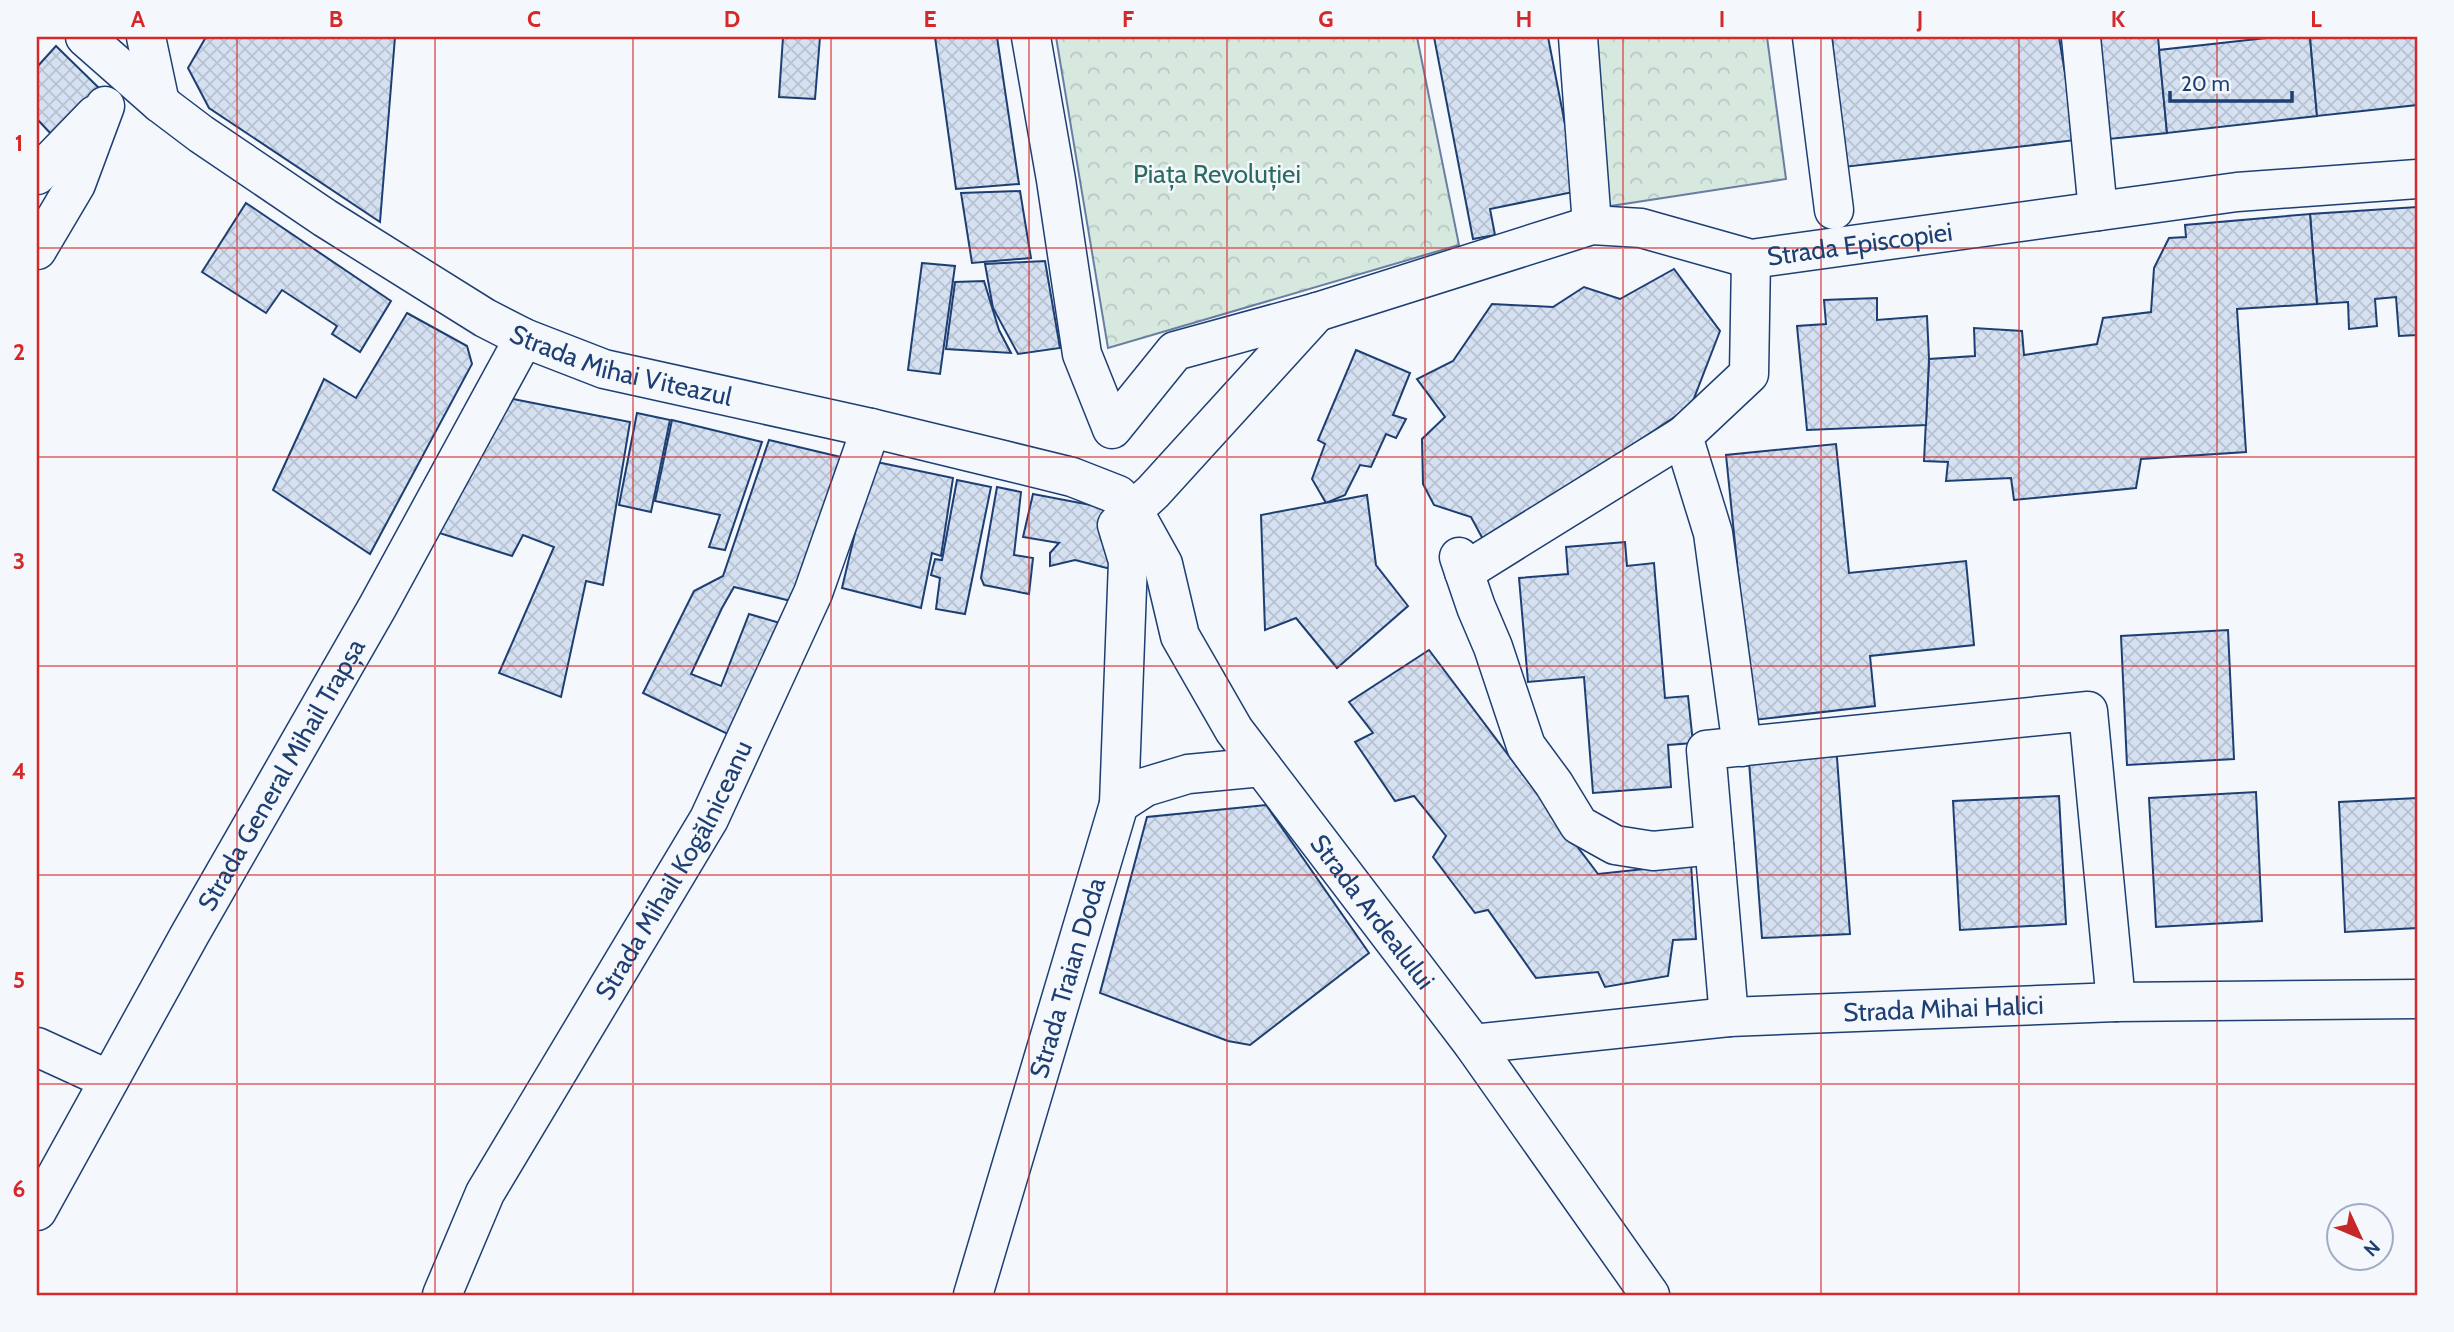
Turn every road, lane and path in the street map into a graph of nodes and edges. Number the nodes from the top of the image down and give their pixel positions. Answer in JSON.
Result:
{"nodes":[{"id":1,"x":85,"y":37,"type":"edge"},
{"id":2,"x":146,"y":37,"type":"edge"},
{"id":3,"x":1031,"y":37,"type":"edge"},
{"id":4,"x":1577,"y":37,"type":"edge"},
{"id":5,"x":1812,"y":37,"type":"edge"},
{"id":6,"x":2082,"y":42,"type":"edge"},
{"id":7,"x":146,"y":91,"type":"junction"},
{"id":8,"x":104,"y":106,"type":"junction"},
{"id":9,"x":37,"y":175,"type":"edge"},
{"id":10,"x":2417,"y":179,"type":"edge"},
{"id":11,"x":1834,"y":210,"type":"dead end"},
{"id":12,"x":2098,"y":211,"type":"junction"},
{"id":13,"x":1591,"y":225,"type":"junction"},
{"id":14,"x":37,"y":250,"type":"edge"},
{"id":15,"x":1751,"y":259,"type":"junction"},
{"id":16,"x":1317,"y":312,"type":"junction"},
{"id":17,"x":524,"y":338,"type":"junction"},
{"id":18,"x":871,"y":428,"type":"junction"},
{"id":19,"x":1683,"y":436,"type":"junction"},
{"id":20,"x":1133,"y":510,"type":"junction"},
{"id":21,"x":1724,"y":748,"type":"junction"},
{"id":22,"x":1262,"y":767,"type":"junction"},
{"id":23,"x":1119,"y":804,"type":"junction"},
{"id":24,"x":1714,"y":845,"type":"junction"},
{"id":25,"x":2417,"y":999,"type":"edge"},
{"id":26,"x":2116,"y":1002,"type":"junction"},
{"id":27,"x":1729,"y":1017,"type":"junction"},
{"id":28,"x":1473,"y":1044,"type":"junction"},
{"id":29,"x":37,"y":1047,"type":"edge"},
{"id":30,"x":109,"y":1080,"type":"junction"},
{"id":31,"x":37,"y":1211,"type":"edge"},
{"id":32,"x":442,"y":1295,"type":"edge"},
{"id":33,"x":973,"y":1295,"type":"edge"},
{"id":34,"x":1650,"y":1295,"type":"edge"}],
"edges":[{"from":1,"to":7,"type":"street","name":"Strada Mihai Viteazul"},
{"from":2,"to":7,"type":"street"},
{"from":3,"to":16,"type":"street","name":"Strada Episcopiei"},
{"from":4,"to":13,"type":"street"},
{"from":5,"to":11,"type":"street"},
{"from":6,"to":12,"type":"street"},
{"from":7,"to":8,"type":"street"},
{"from":7,"to":17,"type":"street","name":"Strada Mihai Viteazul"},
{"from":8,"to":9,"type":"street"},
{"from":8,"to":14,"type":"street"},
{"from":10,"to":12,"type":"street","name":"Strada Episcopiei"},
{"from":12,"to":15,"type":"street","name":"Strada Episcopiei"},
{"from":13,"to":15,"type":"street","name":"Strada Episcopiei"},
{"from":13,"to":16,"type":"street","name":"Strada Episcopiei"},
{"from":15,"to":19,"type":"street"},
{"from":16,"to":20,"type":"street"},
{"from":17,"to":18,"type":"street","name":"Strada Mihai Viteazul"},
{"from":17,"to":30,"type":"street","name":"Strada General Mihail Trapșa"},
{"from":18,"to":20,"type":"street","name":"Strada Mihai Viteazul"},
{"from":18,"to":32,"type":"street","name":"Strada Mihail Kogălniceanu"},
{"from":19,"to":21,"type":"street"},
{"from":19,"to":24,"type":"street"},
{"from":20,"to":22,"type":"street","name":"Strada Ardealului"},
{"from":20,"to":23,"type":"street","name":"Strada Traian Doda"},
{"from":21,"to":24,"type":"street"},
{"from":21,"to":26,"type":"street"},
{"from":22,"to":23,"type":"street"},
{"from":22,"to":28,"type":"street","name":"Strada Ardealului"},
{"from":23,"to":33,"type":"street","name":"Strada Traian Doda"},
{"from":24,"to":27,"type":"street"},
{"from":25,"to":26,"type":"street","name":"Strada Mihai Halici"},
{"from":26,"to":27,"type":"street","name":"Strada Mihai Halici"},
{"from":27,"to":28,"type":"street","name":"Strada Mihai Halici"},
{"from":28,"to":34,"type":"street","name":"Strada Ardealului"},
{"from":29,"to":30,"type":"street"},
{"from":30,"to":31,"type":"street","name":"Strada General Mihail Trapșa"}]}
